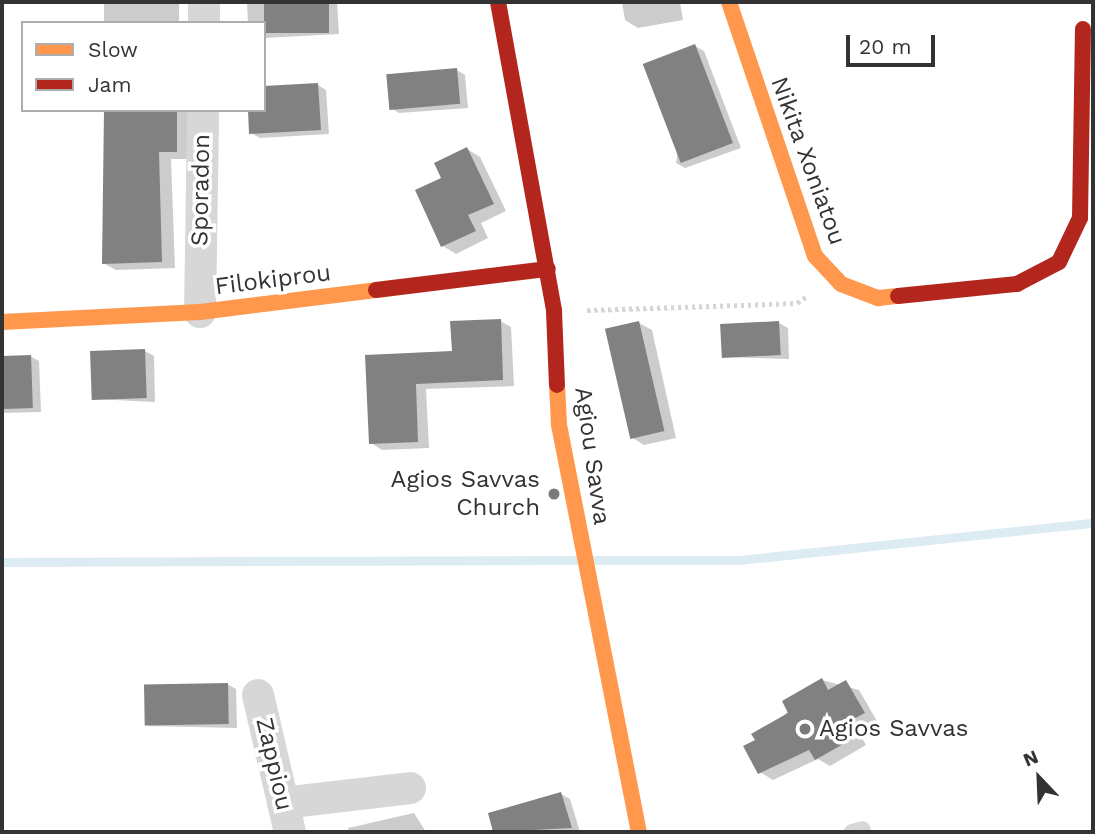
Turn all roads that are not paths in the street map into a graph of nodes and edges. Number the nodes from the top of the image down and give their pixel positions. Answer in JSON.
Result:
{"nodes":[{"id":1,"x":204,"y":2,"type":"edge"},
{"id":2,"x":498,"y":2,"type":"edge"},
{"id":3,"x":729,"y":2,"type":"edge"},
{"id":4,"x":204,"y":21,"type":"edge"},
{"id":5,"x":1083,"y":29,"type":"dead end"},
{"id":6,"x":202,"y":112,"type":"edge"},
{"id":7,"x":548,"y":269,"type":"junction"},
{"id":8,"x":200,"y":312,"type":"junction"},
{"id":9,"x":2,"y":323,"type":"edge"},
{"id":10,"x":258,"y":695,"type":"dead end"},
{"id":11,"x":410,"y":788,"type":"dead end"},
{"id":12,"x":287,"y":818,"type":"edge"},
{"id":13,"x":639,"y":832,"type":"edge"}],
"edges":[{"from":1,"to":4,"type":"street"},
{"from":2,"to":7,"type":"street","name":"Agiou Savva"},
{"from":3,"to":5,"type":"street","name":"Nikita Xoniatou"},
{"from":6,"to":8,"type":"street","name":"Sporadon"},
{"from":7,"to":8,"type":"street","name":"Filokiprou"},
{"from":7,"to":13,"type":"street","name":"Agiou Savva"},
{"from":8,"to":9,"type":"street","name":"Filokiprou"},
{"from":10,"to":12,"type":"street","name":"Zappiou"},
{"from":11,"to":12,"type":"street"}]}
